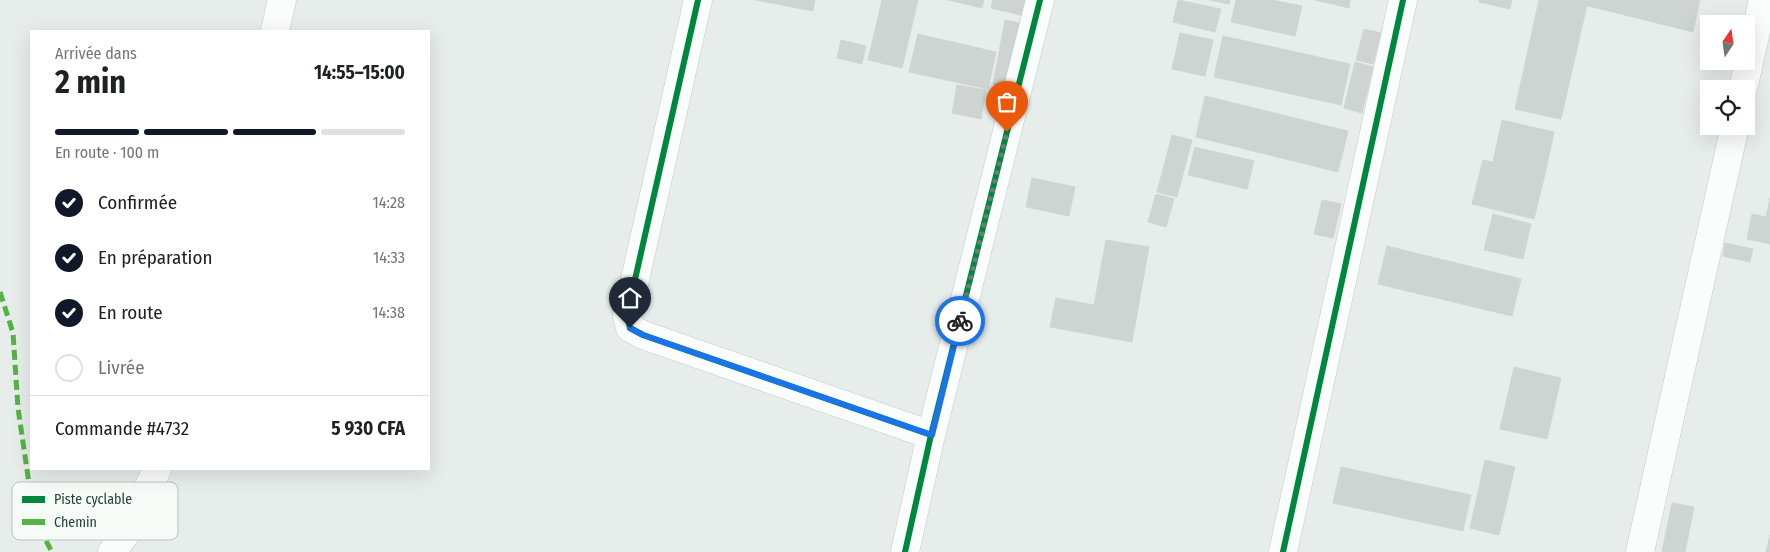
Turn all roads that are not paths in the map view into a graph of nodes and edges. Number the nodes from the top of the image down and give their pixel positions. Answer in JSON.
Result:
{"nodes":[{"id":1,"x":282,"y":0,"type":"edge"},
{"id":2,"x":698,"y":0,"type":"edge"},
{"id":3,"x":1040,"y":0,"type":"edge"},
{"id":4,"x":1403,"y":0,"type":"edge"},
{"id":5,"x":1763,"y":0,"type":"edge"},
{"id":6,"x":275,"y":30,"type":"edge"},
{"id":7,"x":1746,"y":80,"type":"edge"},
{"id":8,"x":1733,"y":135,"type":"edge"},
{"id":9,"x":932,"y":435,"type":"junction"},
{"id":10,"x":157,"y":470,"type":"edge"},
{"id":11,"x":151,"y":482,"type":"edge"},
{"id":12,"x":121,"y":540,"type":"edge"},
{"id":13,"x":112,"y":552,"type":"edge"},
{"id":14,"x":905,"y":552,"type":"edge"},
{"id":15,"x":1283,"y":552,"type":"edge"},
{"id":16,"x":1640,"y":552,"type":"edge"}],
"edges":[{"from":1,"to":6,"type":"street"},
{"from":2,"to":9,"type":"street"},
{"from":3,"to":9,"type":"street"},
{"from":4,"to":15,"type":"street"},
{"from":5,"to":7,"type":"street"},
{"from":8,"to":16,"type":"street"},
{"from":9,"to":14,"type":"street"},
{"from":10,"to":11,"type":"street"},
{"from":12,"to":13,"type":"street"}]}
